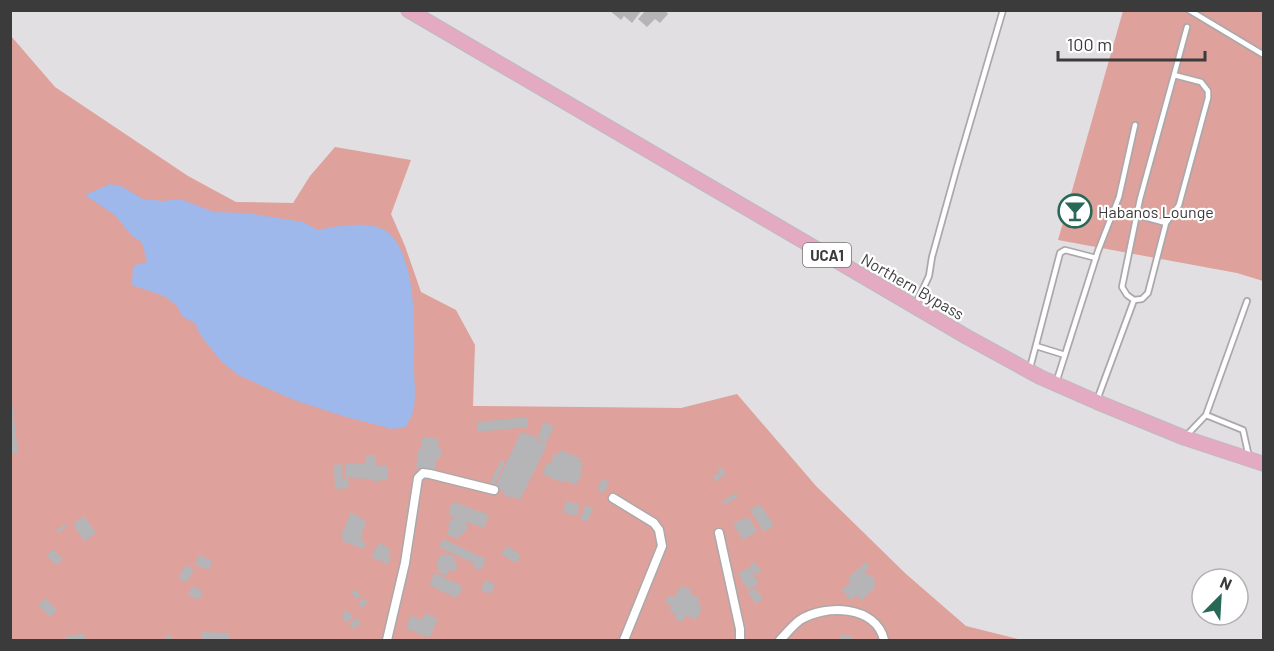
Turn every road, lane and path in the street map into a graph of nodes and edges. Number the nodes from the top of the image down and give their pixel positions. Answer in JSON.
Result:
{"nodes":[{"id":1,"x":408,"y":10,"type":"edge"},
{"id":2,"x":1003,"y":10,"type":"edge"},
{"id":3,"x":1189,"y":10,"type":"edge"},
{"id":4,"x":1187,"y":27,"type":"dead end"},
{"id":5,"x":1263,"y":55,"type":"edge"},
{"id":6,"x":1174,"y":75,"type":"junction"},
{"id":7,"x":1135,"y":125,"type":"dead end"},
{"id":8,"x":1137,"y":214,"type":"junction"},
{"id":9,"x":1166,"y":223,"type":"junction"},
{"id":10,"x":1096,"y":258,"type":"junction"},
{"id":11,"x":1134,"y":300,"type":"junction"},
{"id":12,"x":1246,"y":301,"type":"dead end"},
{"id":13,"x":915,"y":307,"type":"junction"},
{"id":14,"x":1036,"y":346,"type":"junction"},
{"id":15,"x":1065,"y":355,"type":"junction"},
{"id":16,"x":1029,"y":371,"type":"junction"},
{"id":17,"x":1056,"y":384,"type":"junction"},
{"id":18,"x":1097,"y":402,"type":"junction"},
{"id":19,"x":1206,"y":415,"type":"junction"},
{"id":20,"x":1185,"y":438,"type":"junction"},
{"id":21,"x":1249,"y":459,"type":"junction"},
{"id":22,"x":1263,"y":464,"type":"edge"},
{"id":23,"x":494,"y":490,"type":"dead end"},
{"id":24,"x":613,"y":498,"type":"dead end"},
{"id":25,"x":719,"y":533,"type":"dead end"},
{"id":26,"x":387,"y":640,"type":"edge"},
{"id":27,"x":624,"y":640,"type":"edge"},
{"id":28,"x":740,"y":640,"type":"edge"},
{"id":29,"x":780,"y":640,"type":"edge"},
{"id":30,"x":884,"y":640,"type":"edge"}],
"edges":[{"from":1,"to":13,"type":"main road","name":"Northern Bypass","number":"UCA1"},
{"from":2,"to":13,"type":"lane"},
{"from":3,"to":5,"type":"lane"},
{"from":4,"to":6,"type":"lane"},
{"from":6,"to":8,"type":"lane"},
{"from":6,"to":9,"type":"lane"},
{"from":7,"to":10,"type":"lane"},
{"from":8,"to":9,"type":"lane"},
{"from":8,"to":11,"type":"lane"},
{"from":9,"to":11,"type":"lane"},
{"from":10,"to":14,"type":"lane"},
{"from":10,"to":15,"type":"lane"},
{"from":11,"to":18,"type":"lane"},
{"from":12,"to":19,"type":"lane"},
{"from":13,"to":16,"type":"main road","name":"Northern Bypass","number":"UCA1"},
{"from":14,"to":15,"type":"lane"},
{"from":14,"to":16,"type":"lane"},
{"from":15,"to":17,"type":"lane"},
{"from":16,"to":17,"type":"main road","name":"Northern Bypass","number":"UCA1"},
{"from":17,"to":18,"type":"main road","name":"Northern Bypass","number":"UCA1"},
{"from":18,"to":20,"type":"main road","name":"Northern Bypass","number":"UCA1"},
{"from":19,"to":20,"type":"lane"},
{"from":19,"to":21,"type":"lane"},
{"from":20,"to":21,"type":"main road","name":"Northern Bypass","number":"UCA1"},
{"from":21,"to":22,"type":"main road","name":"Northern Bypass","number":"UCA1"},
{"from":23,"to":26,"type":"street"},
{"from":24,"to":27,"type":"street"},
{"from":25,"to":28,"type":"street"},
{"from":29,"to":30,"type":"street"}]}
